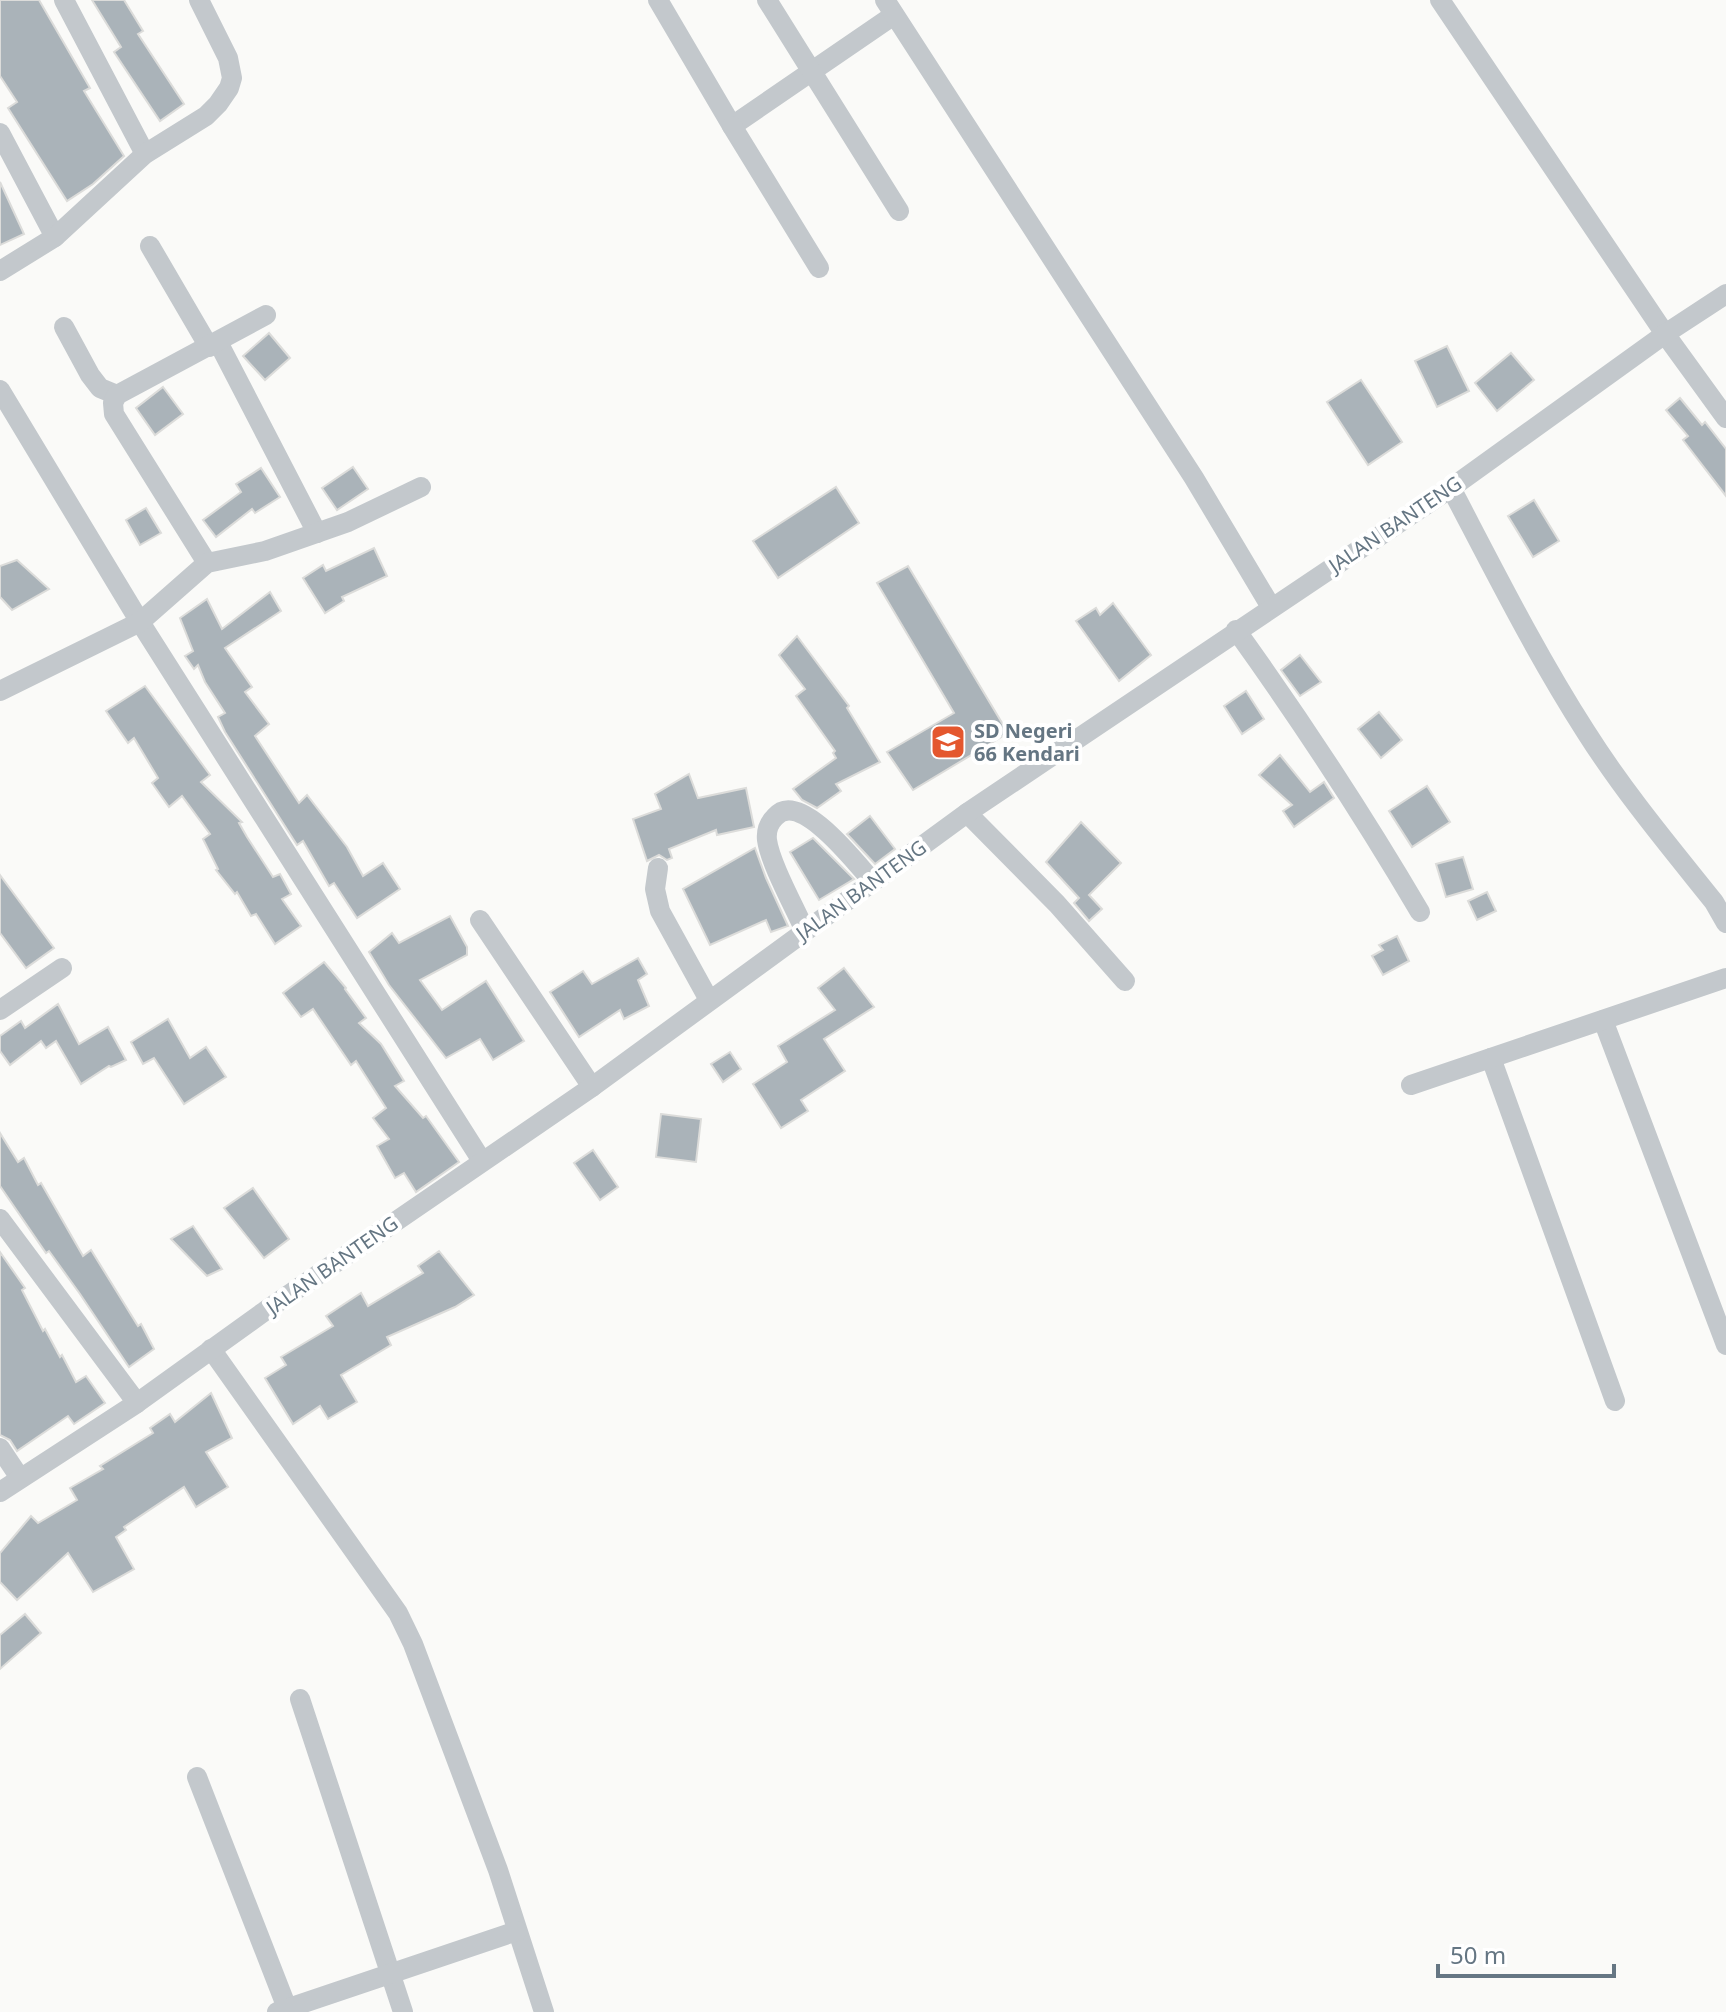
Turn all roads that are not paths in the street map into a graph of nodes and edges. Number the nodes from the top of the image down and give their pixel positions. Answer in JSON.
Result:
{"nodes":[{"id":1,"x":64,"y":0,"type":"edge"},
{"id":2,"x":199,"y":0,"type":"edge"},
{"id":3,"x":658,"y":0,"type":"edge"},
{"id":4,"x":767,"y":0,"type":"edge"},
{"id":5,"x":1440,"y":0,"type":"edge"},
{"id":6,"x":890,"y":8,"type":"edge"},
{"id":7,"x":812,"y":72,"type":"junction"},
{"id":8,"x":732,"y":126,"type":"junction"},
{"id":9,"x":0,"y":133,"type":"edge"},
{"id":10,"x":145,"y":154,"type":"junction"},
{"id":11,"x":899,"y":211,"type":"dead end"},
{"id":12,"x":55,"y":237,"type":"junction"},
{"id":13,"x":150,"y":246,"type":"dead end"},
{"id":14,"x":819,"y":268,"type":"dead end"},
{"id":15,"x":0,"y":271,"type":"edge"},
{"id":16,"x":1726,"y":294,"type":"edge"},
{"id":17,"x":266,"y":315,"type":"dead end"},
{"id":18,"x":64,"y":327,"type":"dead end"},
{"id":19,"x":1665,"y":334,"type":"junction"},
{"id":20,"x":214,"y":344,"type":"junction"},
{"id":21,"x":0,"y":390,"type":"edge"},
{"id":22,"x":117,"y":395,"type":"junction"},
{"id":23,"x":1726,"y":418,"type":"edge"},
{"id":24,"x":421,"y":487,"type":"dead end"},
{"id":25,"x":1451,"y":488,"type":"junction"},
{"id":26,"x":317,"y":533,"type":"junction"},
{"id":27,"x":207,"y":563,"type":"junction"},
{"id":28,"x":1271,"y":607,"type":"junction"},
{"id":29,"x":140,"y":622,"type":"junction"},
{"id":30,"x":1236,"y":630,"type":"junction"},
{"id":31,"x":0,"y":691,"type":"edge"},
{"id":32,"x":967,"y":813,"type":"junction"},
{"id":33,"x":658,"y":868,"type":"dead end"},
{"id":34,"x":873,"y":882,"type":"junction"},
{"id":35,"x":1420,"y":912,"type":"dead end"},
{"id":36,"x":480,"y":920,"type":"dead end"},
{"id":37,"x":1726,"y":923,"type":"edge"},
{"id":38,"x":805,"y":931,"type":"junction"},
{"id":39,"x":62,"y":968,"type":"dead end"},
{"id":40,"x":1726,"y":978,"type":"edge"},
{"id":41,"x":1125,"y":981,"type":"dead end"},
{"id":42,"x":709,"y":1000,"type":"junction"},
{"id":43,"x":2,"y":1005,"type":"edge"},
{"id":44,"x":1603,"y":1020,"type":"junction"},
{"id":45,"x":1491,"y":1058,"type":"junction"},
{"id":46,"x":1411,"y":1085,"type":"dead end"},
{"id":47,"x":592,"y":1087,"type":"junction"},
{"id":48,"x":482,"y":1161,"type":"junction"},
{"id":49,"x":0,"y":1219,"type":"edge"},
{"id":50,"x":1726,"y":1345,"type":"edge"},
{"id":51,"x":211,"y":1349,"type":"junction"},
{"id":52,"x":1615,"y":1401,"type":"dead end"},
{"id":53,"x":137,"y":1403,"type":"junction"},
{"id":54,"x":0,"y":1448,"type":"edge"},
{"id":55,"x":20,"y":1478,"type":"junction"},
{"id":56,"x":0,"y":1492,"type":"edge"},
{"id":57,"x":300,"y":1699,"type":"dead end"},
{"id":58,"x":197,"y":1777,"type":"dead end"},
{"id":59,"x":517,"y":1931,"type":"junction"},
{"id":60,"x":391,"y":1974,"type":"junction"},
{"id":61,"x":282,"y":2010,"type":"edge"},
{"id":62,"x":403,"y":2012,"type":"edge"},
{"id":63,"x":544,"y":2012,"type":"edge"}],
"edges":[{"from":1,"to":10,"type":"street"},
{"from":2,"to":10,"type":"street"},
{"from":3,"to":8,"type":"street"},
{"from":4,"to":7,"type":"street"},
{"from":5,"to":19,"type":"street"},
{"from":6,"to":7,"type":"street"},
{"from":6,"to":28,"type":"street"},
{"from":7,"to":8,"type":"street"},
{"from":7,"to":11,"type":"street"},
{"from":8,"to":14,"type":"street"},
{"from":9,"to":12,"type":"street"},
{"from":10,"to":12,"type":"street"},
{"from":12,"to":15,"type":"street"},
{"from":13,"to":20,"type":"street"},
{"from":16,"to":19,"type":"street","name":"JALAN BANTENG"},
{"from":17,"to":20,"type":"street"},
{"from":18,"to":22,"type":"street"},
{"from":19,"to":23,"type":"street"},
{"from":19,"to":25,"type":"street","name":"JALAN BANTENG"},
{"from":20,"to":22,"type":"street"},
{"from":20,"to":26,"type":"street"},
{"from":21,"to":29,"type":"street"},
{"from":22,"to":27,"type":"street"},
{"from":24,"to":26,"type":"street"},
{"from":25,"to":28,"type":"street","name":"JALAN BANTENG"},
{"from":25,"to":37,"type":"street"},
{"from":26,"to":27,"type":"street"},
{"from":27,"to":29,"type":"street"},
{"from":28,"to":30,"type":"street","name":"JALAN BANTENG"},
{"from":29,"to":31,"type":"street"},
{"from":29,"to":48,"type":"street"},
{"from":30,"to":32,"type":"street","name":"JALAN BANTENG"},
{"from":30,"to":35,"type":"street"},
{"from":32,"to":34,"type":"street","name":"JALAN BANTENG"},
{"from":32,"to":41,"type":"street"},
{"from":33,"to":42,"type":"street"},
{"from":34,"to":38,"type":"street","name":"JALAN BANTENG"},
{"from":34,"to":38,"type":"street"},
{"from":36,"to":47,"type":"street"},
{"from":38,"to":42,"type":"street","name":"JALAN BANTENG"},
{"from":39,"to":43,"type":"street"},
{"from":40,"to":44,"type":"street"},
{"from":42,"to":47,"type":"street","name":"JALAN BANTENG"},
{"from":44,"to":45,"type":"street"},
{"from":44,"to":50,"type":"street"},
{"from":45,"to":46,"type":"street"},
{"from":45,"to":52,"type":"street"},
{"from":47,"to":48,"type":"street","name":"JALAN BANTENG"},
{"from":48,"to":51,"type":"street","name":"JALAN BANTENG"},
{"from":49,"to":53,"type":"street"},
{"from":51,"to":53,"type":"street","name":"JALAN BANTENG"},
{"from":51,"to":59,"type":"street"},
{"from":53,"to":55,"type":"street","name":"JALAN BANTENG"},
{"from":54,"to":55,"type":"street"},
{"from":55,"to":56,"type":"street","name":"JALAN BANTENG"},
{"from":57,"to":60,"type":"street"},
{"from":58,"to":61,"type":"street"},
{"from":59,"to":60,"type":"street"},
{"from":59,"to":63,"type":"street"},
{"from":60,"to":61,"type":"street"},
{"from":60,"to":62,"type":"street"}]}
